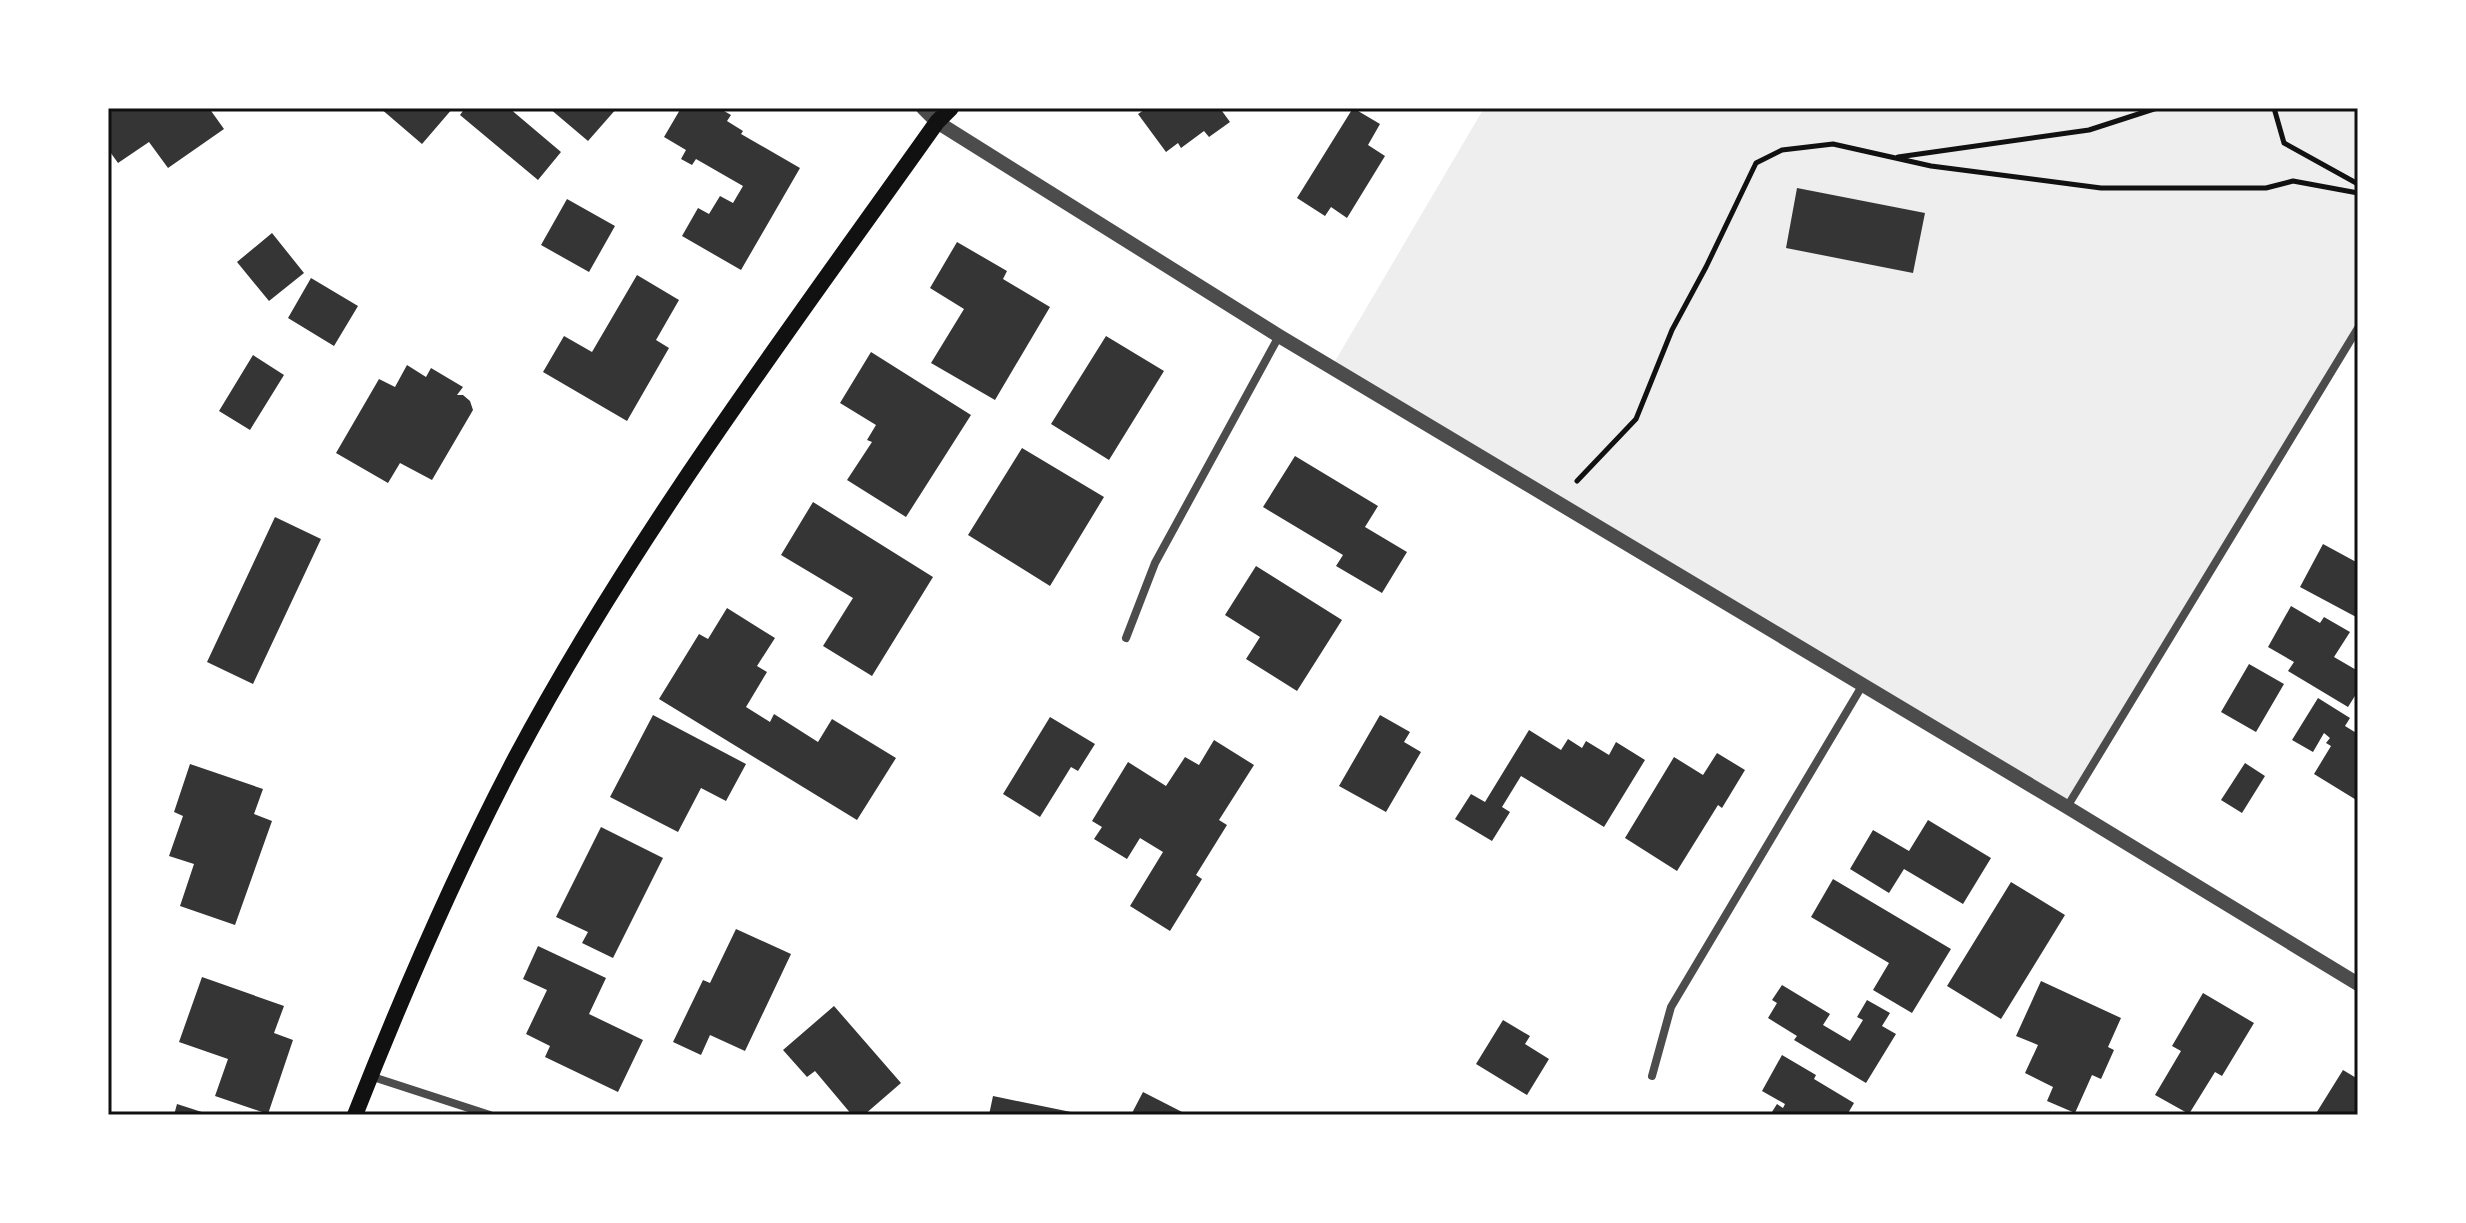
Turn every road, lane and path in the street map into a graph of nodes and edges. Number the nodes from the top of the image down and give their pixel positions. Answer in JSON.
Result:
{"nodes":[{"id":1,"x":923,"y":108,"type":"edge"},
{"id":2,"x":951,"y":108,"type":"edge"},
{"id":3,"x":2157,"y":108,"type":"edge"},
{"id":4,"x":2274,"y":108,"type":"edge"},
{"id":5,"x":937,"y":122,"type":"junction"},
{"id":6,"x":1893,"y":158,"type":"junction"},
{"id":7,"x":2358,"y":184,"type":"edge"},
{"id":8,"x":2358,"y":193,"type":"edge"},
{"id":9,"x":2358,"y":328,"type":"edge"},
{"id":10,"x":1279,"y":336,"type":"junction"},
{"id":11,"x":1556,"y":501,"type":"junction"},
{"id":12,"x":1126,"y":638,"type":"dead end"},
{"id":13,"x":1862,"y":686,"type":"junction"},
{"id":14,"x":2067,"y":807,"type":"junction"},
{"id":15,"x":2356,"y":979,"type":"edge"},
{"id":16,"x":370,"y":1076,"type":"junction"},
{"id":17,"x":1652,"y":1076,"type":"dead end"},
{"id":18,"x":355,"y":1115,"type":"edge"},
{"id":19,"x":490,"y":1115,"type":"edge"}],
"edges":[{"from":1,"to":5,"type":"street"},
{"from":2,"to":5,"type":"main road"},
{"from":3,"to":6,"type":"path"},
{"from":4,"to":7,"type":"path"},
{"from":5,"to":10,"type":"street"},
{"from":5,"to":16,"type":"main road"},
{"from":6,"to":8,"type":"path"},
{"from":6,"to":11,"type":"path"},
{"from":9,"to":14,"type":"street"},
{"from":10,"to":11,"type":"street"},
{"from":10,"to":12,"type":"street"},
{"from":11,"to":13,"type":"street"},
{"from":13,"to":14,"type":"street"},
{"from":13,"to":17,"type":"street"},
{"from":14,"to":15,"type":"street"},
{"from":16,"to":18,"type":"main road"},
{"from":16,"to":19,"type":"street"}]}
